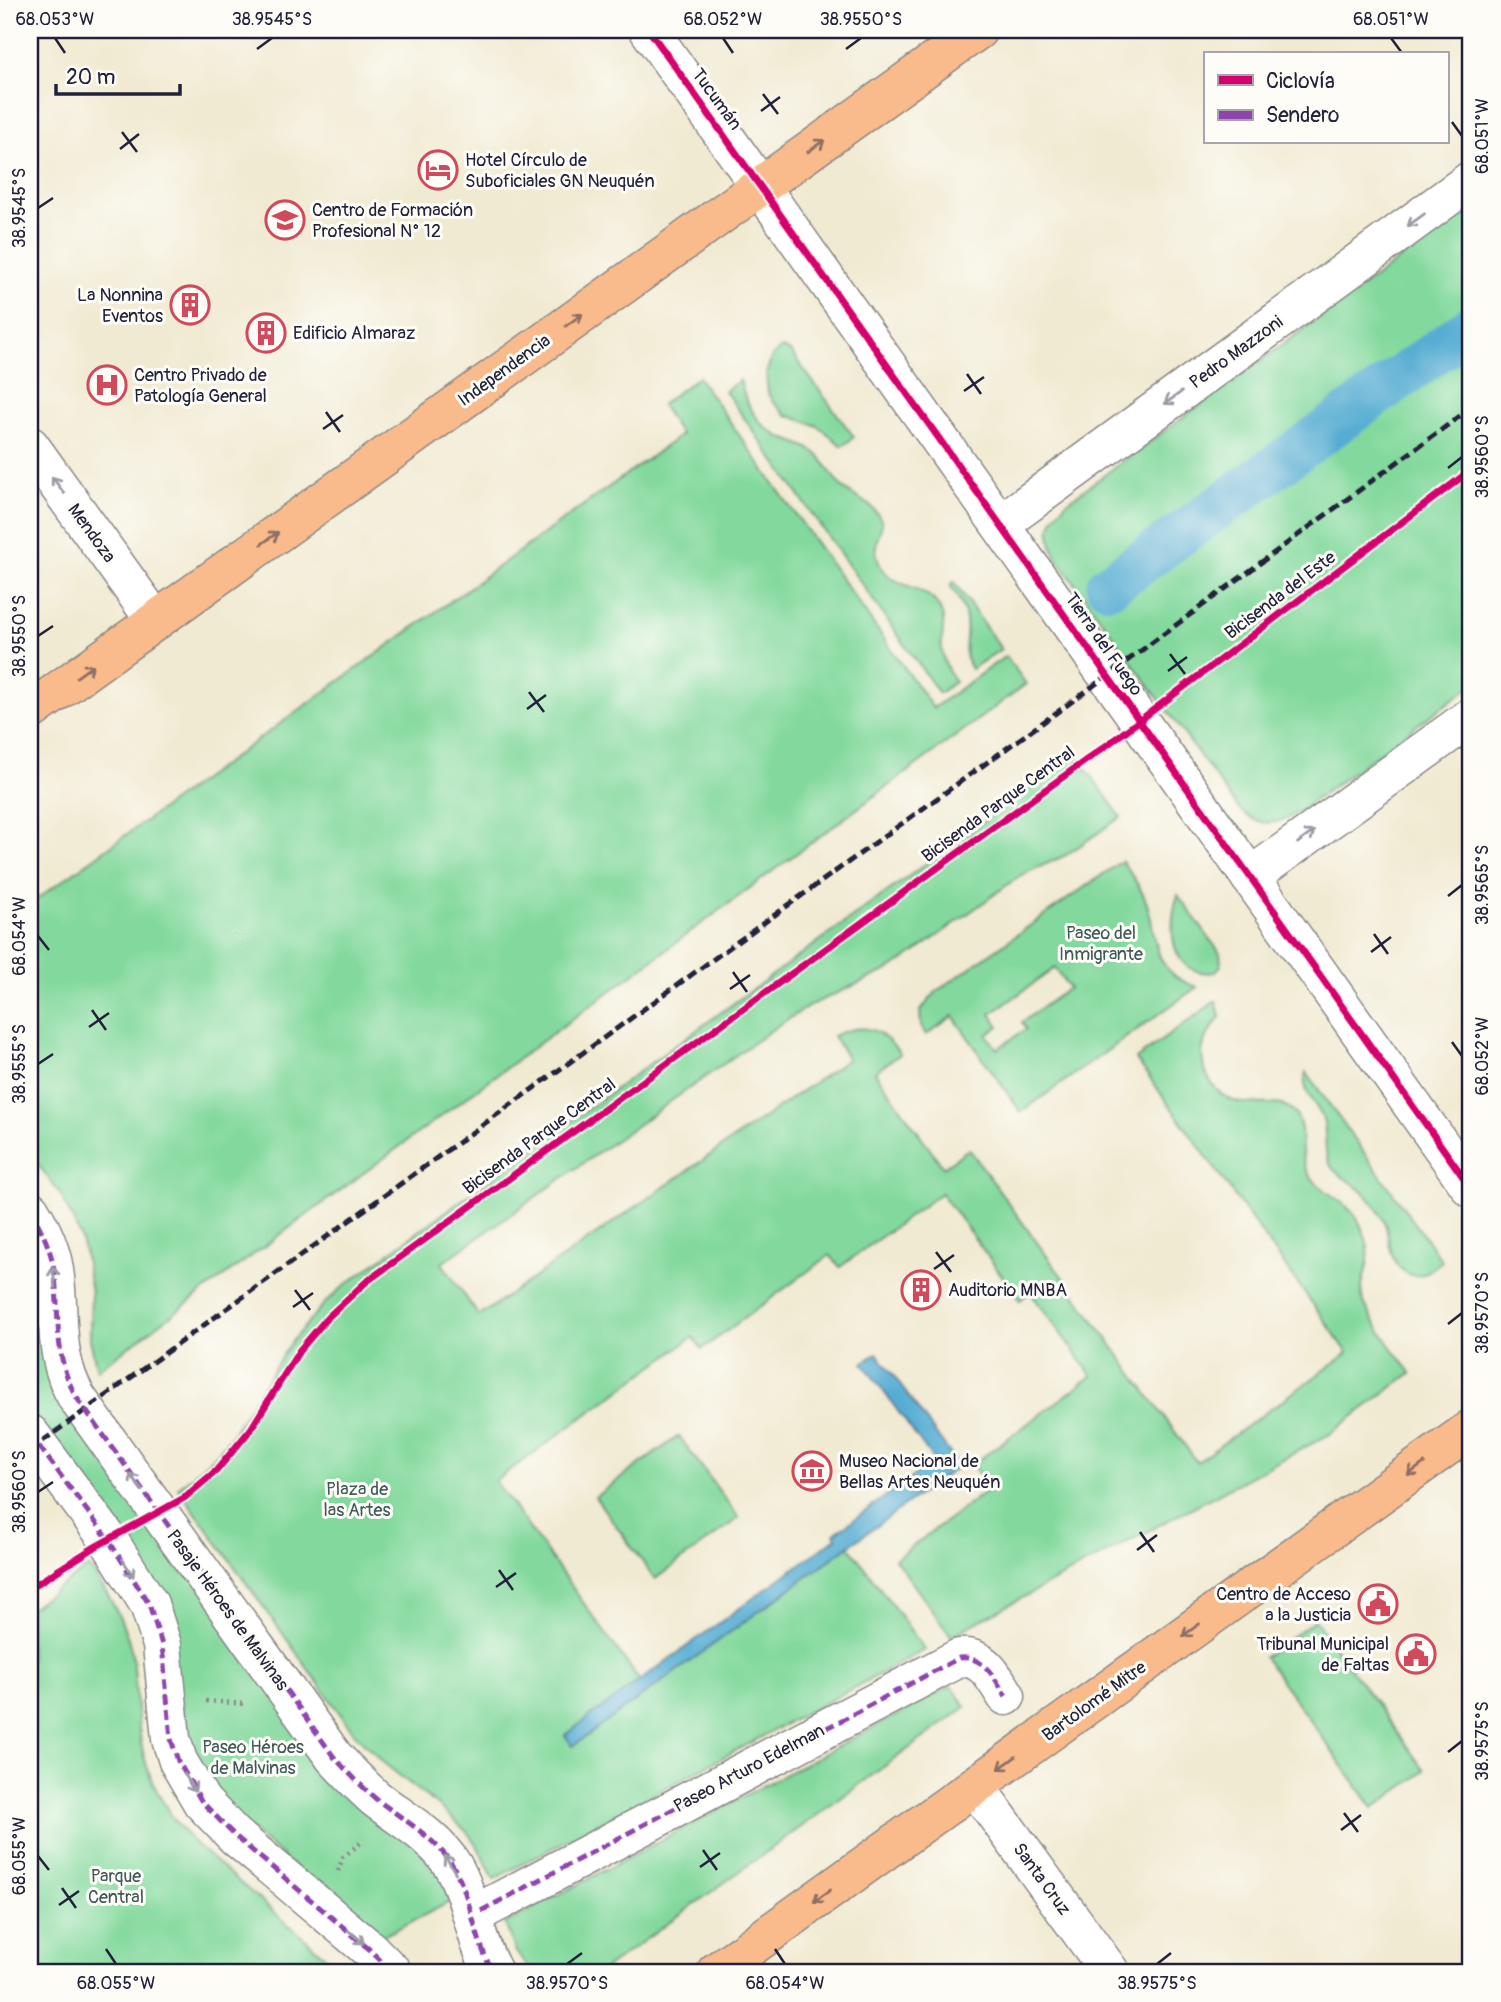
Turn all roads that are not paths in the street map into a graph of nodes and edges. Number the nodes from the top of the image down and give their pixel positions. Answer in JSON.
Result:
{"nodes":[{"id":1,"x":649,"y":30,"type":"edge"},
{"id":2,"x":978,"y":30,"type":"edge"},
{"id":3,"x":1471,"y":180,"type":"edge"},
{"id":4,"x":760,"y":186,"type":"junction"},
{"id":5,"x":30,"y":446,"type":"edge"},
{"id":6,"x":1000,"y":524,"type":"junction"},
{"id":7,"x":155,"y":620,"type":"junction"},
{"id":8,"x":30,"y":711,"type":"edge"},
{"id":9,"x":1471,"y":717,"type":"edge"},
{"id":10,"x":1250,"y":877,"type":"junction"},
{"id":11,"x":1471,"y":1188,"type":"edge"},
{"id":12,"x":30,"y":1210,"type":"edge"},
{"id":13,"x":1471,"y":1429,"type":"edge"},
{"id":14,"x":30,"y":1434,"type":"edge"},
{"id":15,"x":1006,"y":1696,"type":"dead end"},
{"id":16,"x":975,"y":1786,"type":"junction"},
{"id":17,"x":481,"y":1911,"type":"dead end"},
{"id":18,"x":376,"y":1972,"type":"edge"},
{"id":19,"x":493,"y":1972,"type":"edge"},
{"id":20,"x":716,"y":1972,"type":"edge"},
{"id":21,"x":1110,"y":1972,"type":"edge"}],
"edges":[{"from":1,"to":4,"type":"street","name":"Tucumán"},
{"from":4,"to":2,"type":"main road","name":"Independencia","one_way":true},
{"from":3,"to":6,"type":"street","name":"Pedro Mazzoni","one_way":true},
{"from":4,"to":6,"type":"street","name":"Tierra del Fuego"},
{"from":7,"to":4,"type":"main road","name":"Independencia","one_way":true},
{"from":7,"to":5,"type":"street","name":"Mendoza","one_way":true},
{"from":6,"to":10,"type":"street","name":"Tierra del Fuego"},
{"from":8,"to":7,"type":"main road","name":"Independencia","one_way":true},
{"from":10,"to":9,"type":"street","one_way":true},
{"from":10,"to":11,"type":"street","name":"Tierra del Fuego"},
{"from":19,"to":12,"type":"street","name":"Pasaje Héroes de Malvinas","one_way":true},
{"from":13,"to":16,"type":"main road","name":"Bartolomé Mitre","one_way":true},
{"from":14,"to":18,"type":"street","one_way":true},
{"from":15,"to":17,"type":"street","name":"Paseo Arturo Edelman"},
{"from":16,"to":20,"type":"main road","name":"Bartolomé Mitre","one_way":true},
{"from":16,"to":21,"type":"street","name":"Santa Cruz"}]}
